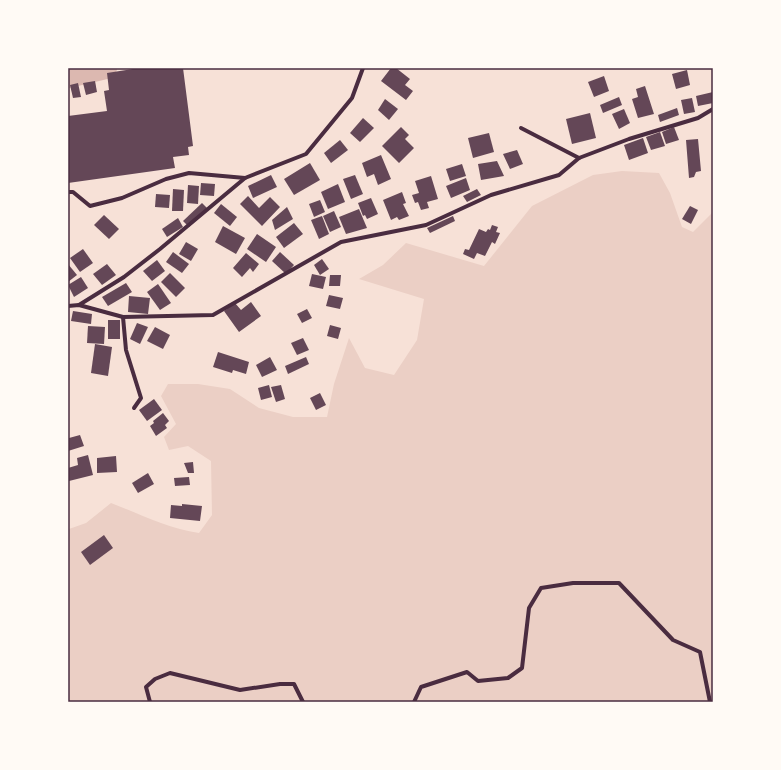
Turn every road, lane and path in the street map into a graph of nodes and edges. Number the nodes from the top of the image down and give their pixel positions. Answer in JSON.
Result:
{"nodes":[{"id":1,"x":363,"y":68,"type":"edge"},
{"id":2,"x":713,"y":109,"type":"edge"},
{"id":3,"x":521,"y":128,"type":"dead end"},
{"id":4,"x":579,"y":158,"type":"junction"},
{"id":5,"x":245,"y":178,"type":"junction"},
{"id":6,"x":68,"y":192,"type":"edge"},
{"id":7,"x":79,"y":305,"type":"junction"},
{"id":8,"x":68,"y":306,"type":"edge"},
{"id":9,"x":123,"y":317,"type":"junction"},
{"id":10,"x":134,"y":408,"type":"dead end"},
{"id":11,"x":150,"y":702,"type":"edge"},
{"id":12,"x":303,"y":702,"type":"edge"},
{"id":13,"x":414,"y":702,"type":"edge"},
{"id":14,"x":710,"y":702,"type":"edge"}],
"edges":[{"from":1,"to":5,"type":"street"},
{"from":2,"to":4,"type":"street"},
{"from":3,"to":4,"type":"street"},
{"from":4,"to":9,"type":"street"},
{"from":5,"to":6,"type":"street"},
{"from":5,"to":7,"type":"street"},
{"from":7,"to":8,"type":"street"},
{"from":7,"to":9,"type":"street"},
{"from":9,"to":10,"type":"street"},
{"from":11,"to":12,"type":"street"},
{"from":13,"to":14,"type":"street"}]}
